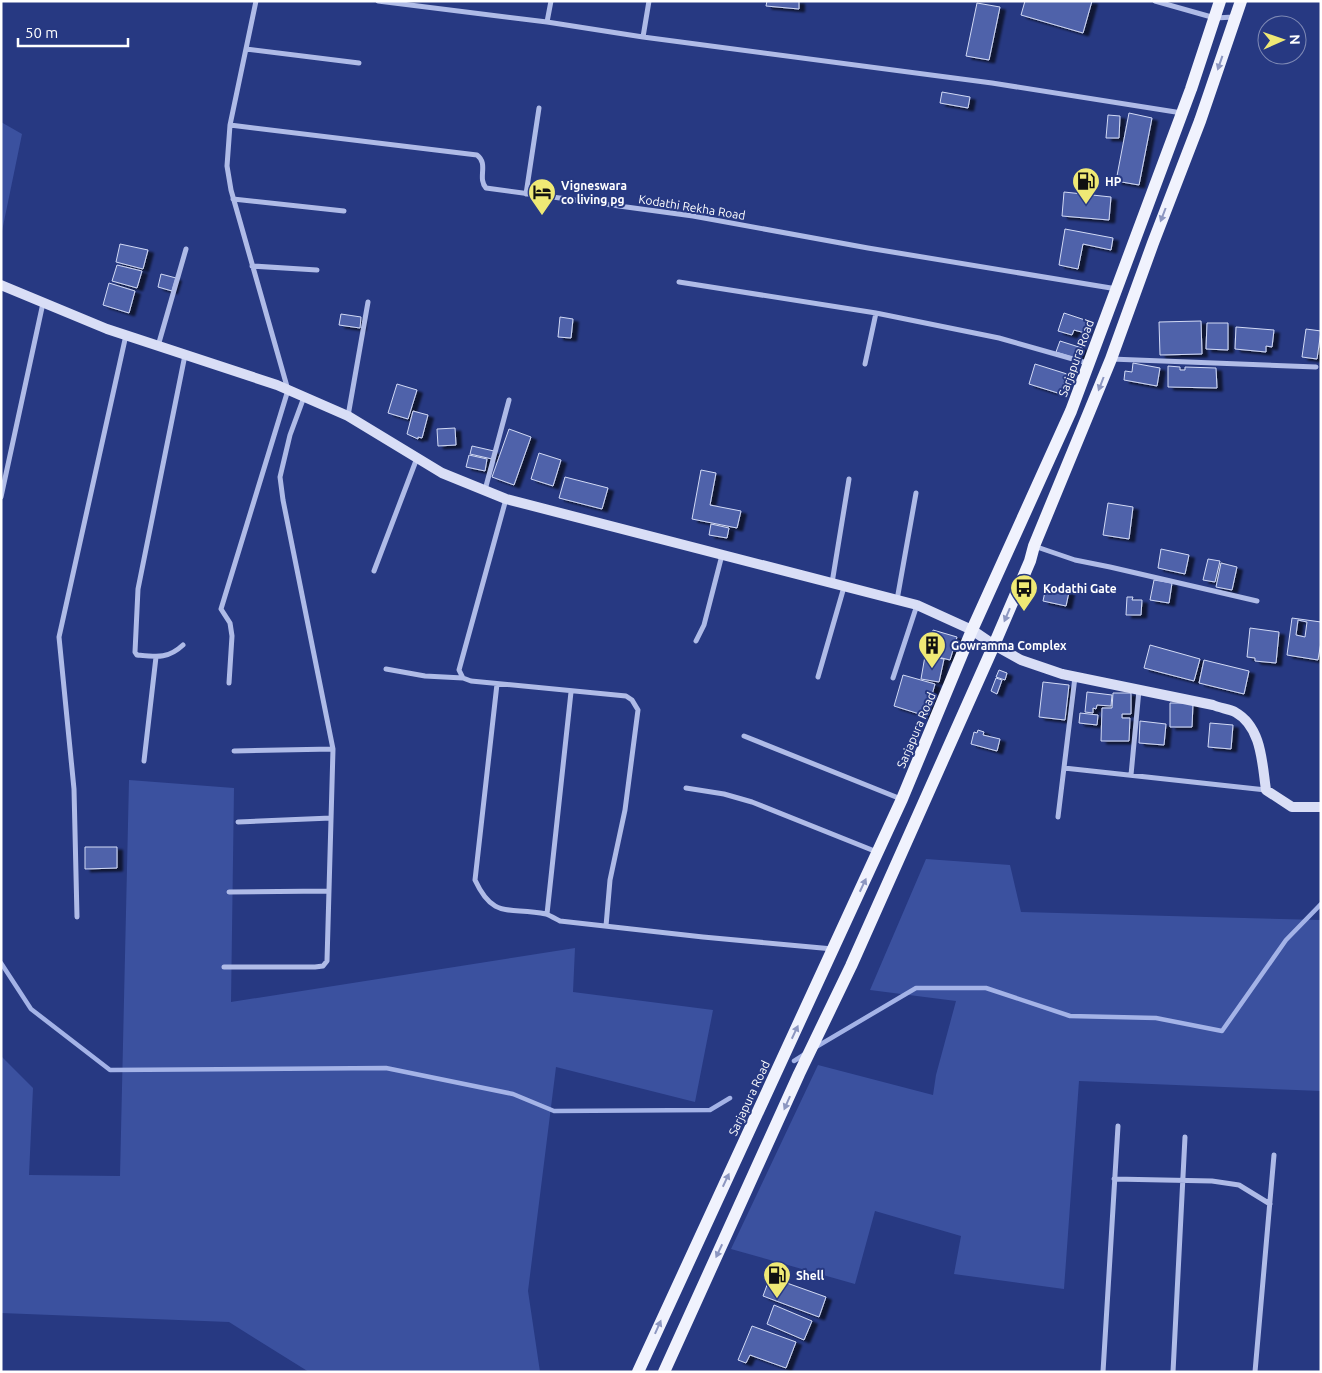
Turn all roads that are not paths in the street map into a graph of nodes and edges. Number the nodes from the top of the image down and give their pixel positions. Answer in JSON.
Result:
{"nodes":[{"id":1,"x":256,"y":1,"type":"edge"},
{"id":2,"x":378,"y":1,"type":"edge"},
{"id":3,"x":551,"y":1,"type":"edge"},
{"id":4,"x":649,"y":1,"type":"edge"},
{"id":5,"x":1154,"y":1,"type":"edge"},
{"id":6,"x":1220,"y":1,"type":"edge"},
{"id":7,"x":1241,"y":1,"type":"edge"},
{"id":8,"x":1236,"y":17,"type":"junction"},
{"id":9,"x":1215,"y":18,"type":"junction"},
{"id":10,"x":547,"y":22,"type":"junction"},
{"id":11,"x":643,"y":37,"type":"junction"},
{"id":12,"x":246,"y":49,"type":"junction"},
{"id":13,"x":359,"y":63,"type":"dead end"},
{"id":14,"x":539,"y":108,"type":"dead end"},
{"id":15,"x":1182,"y":113,"type":"junction"},
{"id":16,"x":230,"y":125,"type":"junction"},
{"id":17,"x":526,"y":194,"type":"junction"},
{"id":18,"x":233,"y":199,"type":"junction"},
{"id":19,"x":344,"y":211,"type":"dead end"},
{"id":20,"x":186,"y":249,"type":"dead end"},
{"id":21,"x":252,"y":266,"type":"junction"},
{"id":22,"x":318,"y":270,"type":"dead end"},
{"id":23,"x":679,"y":282,"type":"dead end"},
{"id":24,"x":1,"y":285,"type":"edge"},
{"id":25,"x":1117,"y":289,"type":"junction"},
{"id":26,"x":43,"y":302,"type":"junction"},
{"id":27,"x":368,"y":302,"type":"dead end"},
{"id":28,"x":876,"y":313,"type":"junction"},
{"id":29,"x":126,"y":335,"type":"junction"},
{"id":30,"x":158,"y":346,"type":"junction"},
{"id":31,"x":185,"y":355,"type":"junction"},
{"id":32,"x":1111,"y":359,"type":"junction"},
{"id":33,"x":1089,"y":363,"type":"junction"},
{"id":34,"x":865,"y":364,"type":"dead end"},
{"id":35,"x":1316,"y":367,"type":"dead end"},
{"id":36,"x":288,"y":390,"type":"junction"},
{"id":37,"x":305,"y":397,"type":"junction"},
{"id":38,"x":510,"y":400,"type":"dead end"},
{"id":39,"x":348,"y":416,"type":"junction"},
{"id":40,"x":417,"y":458,"type":"junction"},
{"id":41,"x":849,"y":479,"type":"dead end"},
{"id":42,"x":486,"y":490,"type":"junction"},
{"id":43,"x":916,"y":493,"type":"dead end"},
{"id":44,"x":1,"y":496,"type":"edge"},
{"id":45,"x":506,"y":499,"type":"junction"},
{"id":46,"x":1034,"y":546,"type":"junction"},
{"id":47,"x":722,"y":555,"type":"junction"},
{"id":48,"x":374,"y":571,"type":"dead end"},
{"id":49,"x":832,"y":583,"type":"junction"},
{"id":50,"x":844,"y":587,"type":"junction"},
{"id":51,"x":897,"y":600,"type":"junction"},
{"id":52,"x":1256,"y":601,"type":"dead end"},
{"id":53,"x":917,"y":605,"type":"junction"},
{"id":54,"x":972,"y":630,"type":"junction"},
{"id":55,"x":696,"y":641,"type":"dead end"},
{"id":56,"x":184,"y":645,"type":"dead end"},
{"id":57,"x":994,"y":645,"type":"junction"},
{"id":58,"x":156,"y":657,"type":"junction"},
{"id":59,"x":386,"y":669,"type":"dead end"},
{"id":60,"x":818,"y":677,"type":"dead end"},
{"id":61,"x":1075,"y":677,"type":"junction"},
{"id":62,"x":463,"y":678,"type":"junction"},
{"id":63,"x":893,"y":678,"type":"dead end"},
{"id":64,"x":229,"y":683,"type":"dead end"},
{"id":65,"x":497,"y":684,"type":"junction"},
{"id":66,"x":1138,"y":690,"type":"junction"},
{"id":67,"x":571,"y":692,"type":"junction"},
{"id":68,"x":744,"y":736,"type":"dead end"},
{"id":69,"x":333,"y":749,"type":"junction"},
{"id":70,"x":234,"y":751,"type":"dead end"},
{"id":71,"x":144,"y":762,"type":"dead end"},
{"id":72,"x":1064,"y":768,"type":"junction"},
{"id":73,"x":1131,"y":775,"type":"junction"},
{"id":74,"x":686,"y":788,"type":"dead end"},
{"id":75,"x":1266,"y":790,"type":"junction"},
{"id":76,"x":902,"y":799,"type":"junction"},
{"id":77,"x":1321,"y":807,"type":"edge"},
{"id":78,"x":330,"y":818,"type":"junction"},
{"id":79,"x":1058,"y":818,"type":"dead end"},
{"id":80,"x":238,"y":822,"type":"dead end"},
{"id":81,"x":878,"y":852,"type":"junction"},
{"id":82,"x":328,"y":891,"type":"junction"},
{"id":83,"x":229,"y":892,"type":"dead end"},
{"id":84,"x":547,"y":914,"type":"junction"},
{"id":85,"x":77,"y":917,"type":"dead end"},
{"id":86,"x":606,"y":926,"type":"junction"},
{"id":87,"x":833,"y":949,"type":"junction"},
{"id":88,"x":224,"y":967,"type":"dead end"},
{"id":89,"x":1118,"y":1126,"type":"dead end"},
{"id":90,"x":1185,"y":1137,"type":"dead end"},
{"id":91,"x":1274,"y":1154,"type":"dead end"},
{"id":92,"x":1114,"y":1179,"type":"junction"},
{"id":93,"x":1183,"y":1180,"type":"junction"},
{"id":94,"x":1270,"y":1204,"type":"junction"},
{"id":95,"x":638,"y":1372,"type":"edge"},
{"id":96,"x":664,"y":1372,"type":"edge"},
{"id":97,"x":1103,"y":1372,"type":"edge"},
{"id":98,"x":1173,"y":1372,"type":"edge"},
{"id":99,"x":1255,"y":1372,"type":"edge"}],
"edges":[{"from":1,"to":12,"type":"street"},
{"from":2,"to":10,"type":"street"},
{"from":3,"to":10,"type":"street"},
{"from":4,"to":11,"type":"street"},
{"from":5,"to":9,"type":"street"},
{"from":6,"to":9,"type":"main road","name":"Sarjapura Road"},
{"from":7,"to":8,"type":"main road"},
{"from":8,"to":9,"type":"street"},
{"from":8,"to":32,"type":"main road","one_way":true},
{"from":9,"to":15,"type":"main road","name":"Sarjapura Road"},
{"from":10,"to":11,"type":"street"},
{"from":11,"to":15,"type":"street"},
{"from":12,"to":13,"type":"street"},
{"from":12,"to":16,"type":"street"},
{"from":14,"to":17,"type":"street"},
{"from":15,"to":25,"type":"main road","name":"Sarjapura Road"},
{"from":16,"to":17,"type":"street","name":"Kodathi Rekha Road"},
{"from":16,"to":18,"type":"street"},
{"from":17,"to":25,"type":"street","name":"Kodathi Rekha Road"},
{"from":18,"to":19,"type":"street"},
{"from":18,"to":21,"type":"street"},
{"from":20,"to":30,"type":"street"},
{"from":21,"to":22,"type":"street"},
{"from":21,"to":36,"type":"street"},
{"from":23,"to":28,"type":"street"},
{"from":24,"to":26,"type":"street"},
{"from":25,"to":33,"type":"main road","name":"Sarjapura Road"},
{"from":26,"to":29,"type":"street"},
{"from":26,"to":44,"type":"street"},
{"from":27,"to":39,"type":"street"},
{"from":28,"to":33,"type":"street"},
{"from":28,"to":34,"type":"street"},
{"from":29,"to":30,"type":"street"},
{"from":29,"to":85,"type":"street"},
{"from":30,"to":31,"type":"street"},
{"from":31,"to":36,"type":"street"},
{"from":31,"to":58,"type":"street"},
{"from":32,"to":35,"type":"street"},
{"from":32,"to":46,"type":"main road","one_way":true},
{"from":33,"to":54,"type":"main road","name":"Sarjapura Road"},
{"from":36,"to":37,"type":"street"},
{"from":36,"to":64,"type":"street"},
{"from":37,"to":39,"type":"street"},
{"from":37,"to":69,"type":"street"},
{"from":38,"to":42,"type":"street"},
{"from":39,"to":40,"type":"street"},
{"from":40,"to":42,"type":"street"},
{"from":40,"to":48,"type":"street"},
{"from":41,"to":49,"type":"street"},
{"from":42,"to":45,"type":"street"},
{"from":43,"to":51,"type":"street"},
{"from":45,"to":47,"type":"street"},
{"from":45,"to":62,"type":"street"},
{"from":46,"to":52,"type":"street"},
{"from":46,"to":57,"type":"main road","one_way":true},
{"from":47,"to":49,"type":"street"},
{"from":47,"to":55,"type":"street"},
{"from":49,"to":50,"type":"street"},
{"from":50,"to":51,"type":"street"},
{"from":50,"to":60,"type":"street"},
{"from":51,"to":53,"type":"street"},
{"from":53,"to":54,"type":"street"},
{"from":53,"to":63,"type":"street"},
{"from":54,"to":57,"type":"street"},
{"from":54,"to":76,"type":"main road","name":"Sarjapura Road"},
{"from":56,"to":58,"type":"street"},
{"from":57,"to":61,"type":"street"},
{"from":57,"to":96,"type":"main road","one_way":true},
{"from":58,"to":71,"type":"street"},
{"from":59,"to":62,"type":"street"},
{"from":61,"to":66,"type":"street"},
{"from":61,"to":72,"type":"street"},
{"from":62,"to":65,"type":"street"},
{"from":65,"to":67,"type":"street"},
{"from":65,"to":84,"type":"street"},
{"from":66,"to":73,"type":"street"},
{"from":66,"to":75,"type":"street"},
{"from":67,"to":84,"type":"street"},
{"from":67,"to":86,"type":"street"},
{"from":68,"to":76,"type":"street"},
{"from":69,"to":70,"type":"street"},
{"from":69,"to":78,"type":"street"},
{"from":72,"to":73,"type":"street"},
{"from":72,"to":79,"type":"street"},
{"from":73,"to":75,"type":"street"},
{"from":74,"to":81,"type":"street"},
{"from":75,"to":77,"type":"street"},
{"from":76,"to":81,"type":"main road","name":"Sarjapura Road"},
{"from":78,"to":80,"type":"street"},
{"from":78,"to":82,"type":"street"},
{"from":87,"to":81,"type":"main road","name":"Sarjapura Road","one_way":true},
{"from":82,"to":83,"type":"street"},
{"from":82,"to":88,"type":"street"},
{"from":84,"to":86,"type":"street"},
{"from":86,"to":87,"type":"street"},
{"from":95,"to":87,"type":"main road","name":"Sarjapura Road","one_way":true},
{"from":89,"to":92,"type":"street"},
{"from":90,"to":93,"type":"street"},
{"from":91,"to":94,"type":"street"},
{"from":92,"to":93,"type":"street"},
{"from":92,"to":97,"type":"street"},
{"from":93,"to":94,"type":"street"},
{"from":93,"to":98,"type":"street"},
{"from":94,"to":99,"type":"street"}]}
